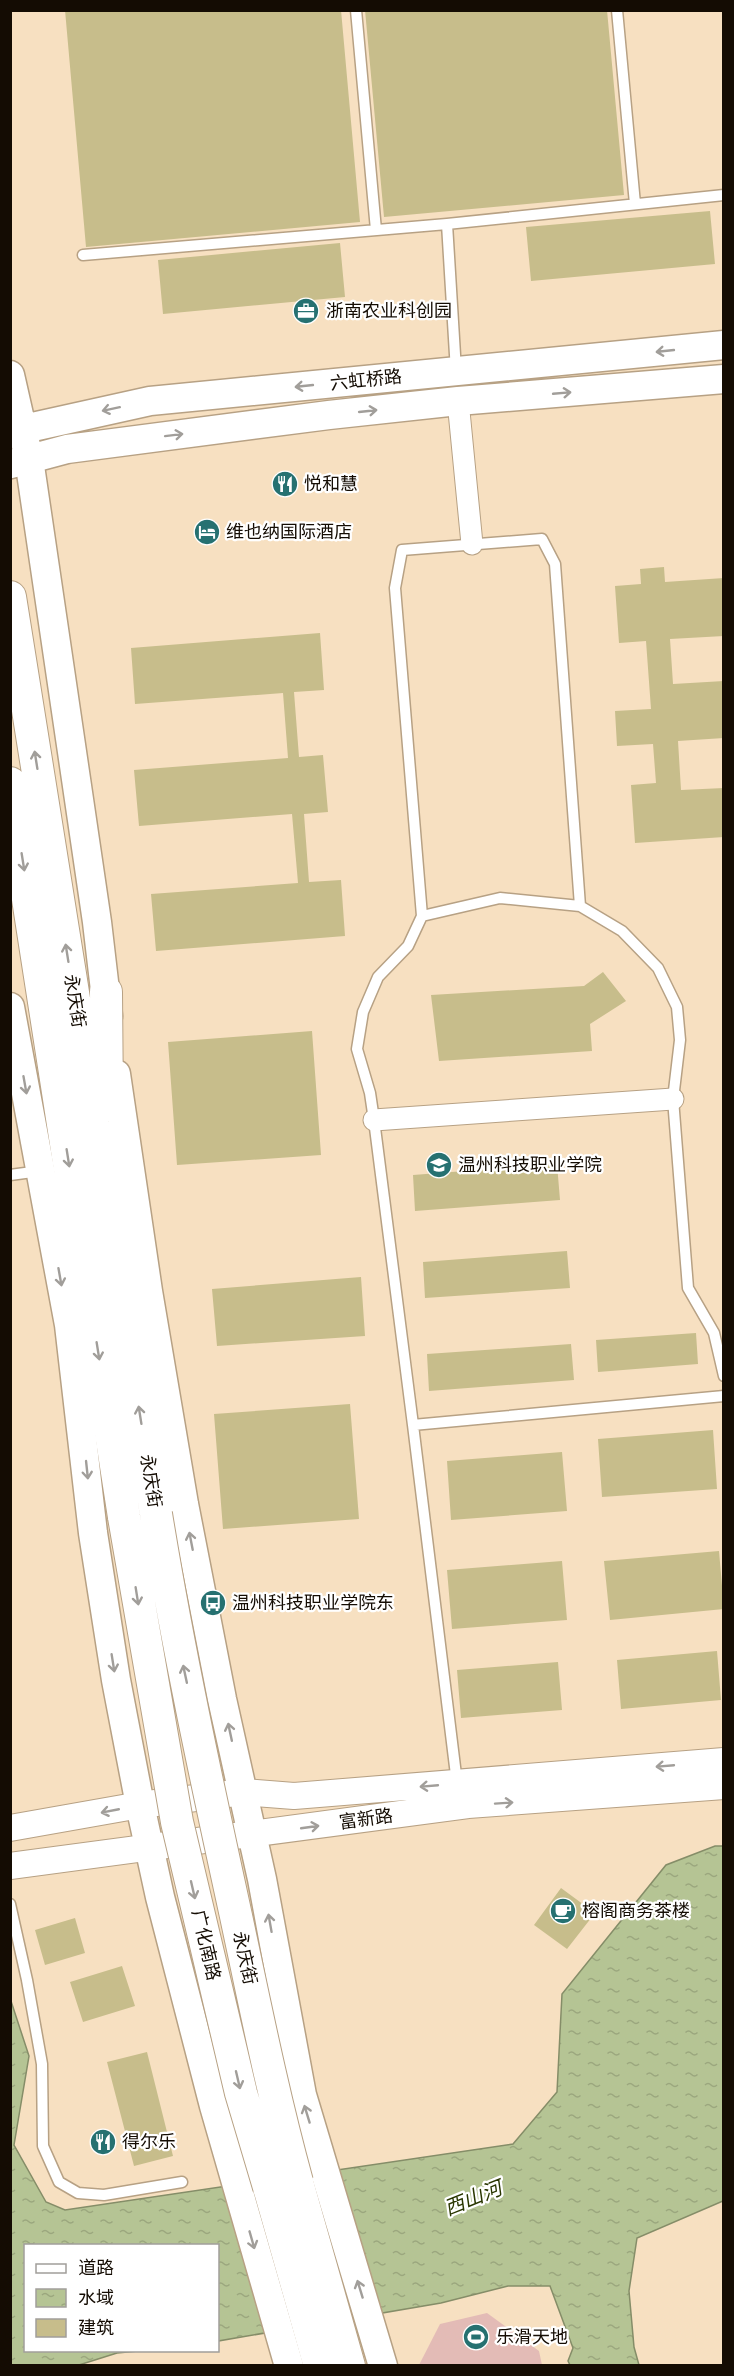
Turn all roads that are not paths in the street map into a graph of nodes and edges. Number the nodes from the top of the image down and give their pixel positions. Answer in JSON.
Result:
{"nodes":[{"id":1,"x":356,"y":10,"type":"edge"},
{"id":2,"x":617,"y":10,"type":"edge"},
{"id":3,"x":723,"y":195,"type":"edge"},
{"id":4,"x":635,"y":204,"type":"junction"},
{"id":5,"x":447,"y":224,"type":"junction"},
{"id":6,"x":376,"y":230,"type":"junction"},
{"id":7,"x":83,"y":255,"type":"dead end"},
{"id":8,"x":723,"y":345,"type":"edge"},
{"id":9,"x":456,"y":371,"type":"junction"},
{"id":10,"x":10,"y":375,"type":"edge"},
{"id":11,"x":723,"y":379,"type":"edge"},
{"id":12,"x":458,"y":401,"type":"junction"},
{"id":13,"x":16,"y":430,"type":"edge"},
{"id":14,"x":20,"y":462,"type":"edge"},
{"id":15,"x":472,"y":544,"type":"junction"},
{"id":16,"x":10,"y":597,"type":"edge"},
{"id":17,"x":10,"y":783,"type":"edge"},
{"id":18,"x":580,"y":906,"type":"junction"},
{"id":19,"x":422,"y":916,"type":"junction"},
{"id":20,"x":105,"y":992,"type":"junction"},
{"id":21,"x":10,"y":1007,"type":"edge"},
{"id":22,"x":673,"y":1099,"type":"junction"},
{"id":23,"x":374,"y":1120,"type":"junction"},
{"id":24,"x":41,"y":1171,"type":"junction"},
{"id":25,"x":10,"y":1175,"type":"edge"},
{"id":26,"x":109,"y":1217,"type":"junction"},
{"id":27,"x":723,"y":1376,"type":"edge"},
{"id":28,"x":723,"y":1396,"type":"edge"},
{"id":29,"x":413,"y":1425,"type":"junction"},
{"id":30,"x":124,"y":1517,"type":"joint"},
{"id":31,"x":723,"y":1761,"type":"edge"},
{"id":32,"x":457,"y":1784,"type":"junction"},
{"id":33,"x":723,"y":1786,"type":"edge"},
{"id":34,"x":243,"y":1792,"type":"junction"},
{"id":35,"x":140,"y":1805,"type":"junction"},
{"id":36,"x":10,"y":1828,"type":"edge"},
{"id":37,"x":253,"y":1836,"type":"junction"},
{"id":38,"x":150,"y":1849,"type":"junction"},
{"id":39,"x":10,"y":1866,"type":"edge"},
{"id":40,"x":10,"y":1904,"type":"edge"},
{"id":41,"x":182,"y":2182,"type":"dead end"},
{"id":42,"x":379,"y":2355,"type":"edge"},
{"id":43,"x":328,"y":2362,"type":"edge"}],
"edges":[{"from":1,"to":6,"type":"lane"},
{"from":2,"to":4,"type":"lane"},
{"from":3,"to":4,"type":"lane"},
{"from":4,"to":5,"type":"lane"},
{"from":5,"to":6,"type":"lane"},
{"from":5,"to":9,"type":"lane"},
{"from":6,"to":7,"type":"lane"},
{"from":8,"to":9,"type":"main road","name":"六虹桥路","one_way":true},
{"from":9,"to":13,"type":"main road","name":"六虹桥路","one_way":true},
{"from":10,"to":13,"type":"main road"},
{"from":12,"to":11,"type":"main road","name":"六虹桥路","one_way":true},
{"from":14,"to":12,"type":"main road","name":"六虹桥路","one_way":true},
{"from":12,"to":15,"type":"street"},
{"from":13,"to":14,"type":"main road"},
{"from":14,"to":20,"type":"main road"},
{"from":15,"to":18,"type":"lane"},
{"from":15,"to":19,"type":"lane"},
{"from":26,"to":16,"type":"main road","name":"永庆街","one_way":true},
{"from":17,"to":30,"type":"main road","name":"永庆街","one_way":true},
{"from":18,"to":19,"type":"lane"},
{"from":18,"to":22,"type":"lane"},
{"from":19,"to":23,"type":"lane"},
{"from":20,"to":26,"type":"main road"},
{"from":34,"to":20,"type":"main road","one_way":true},
{"from":21,"to":24,"type":"main road","one_way":true},
{"from":22,"to":23,"type":"street"},
{"from":22,"to":27,"type":"lane"},
{"from":23,"to":29,"type":"lane"},
{"from":24,"to":25,"type":"lane"},
{"from":24,"to":35,"type":"main road","one_way":true},
{"from":43,"to":26,"type":"main road","name":"永庆街","one_way":true,"bridge":true},
{"from":28,"to":29,"type":"lane"},
{"from":29,"to":32,"type":"lane"},
{"from":30,"to":43,"type":"main road","name":"广化南路","one_way":true,"bridge":true},
{"from":31,"to":32,"type":"street","name":"富新路","one_way":true},
{"from":32,"to":34,"type":"street","name":"富新路","one_way":true},
{"from":37,"to":33,"type":"street","name":"富新路","one_way":true},
{"from":34,"to":35,"type":"street","name":"富新路"},
{"from":34,"to":37,"type":"main road"},
{"from":35,"to":36,"type":"street","name":"富新路","one_way":true},
{"from":35,"to":38,"type":"main road"},
{"from":37,"to":38,"type":"street","name":"富新路"},
{"from":42,"to":37,"type":"main road","one_way":true},
{"from":38,"to":39,"type":"street","name":"富新路"},
{"from":38,"to":43,"type":"main road","one_way":true},
{"from":40,"to":41,"type":"lane"}]}
